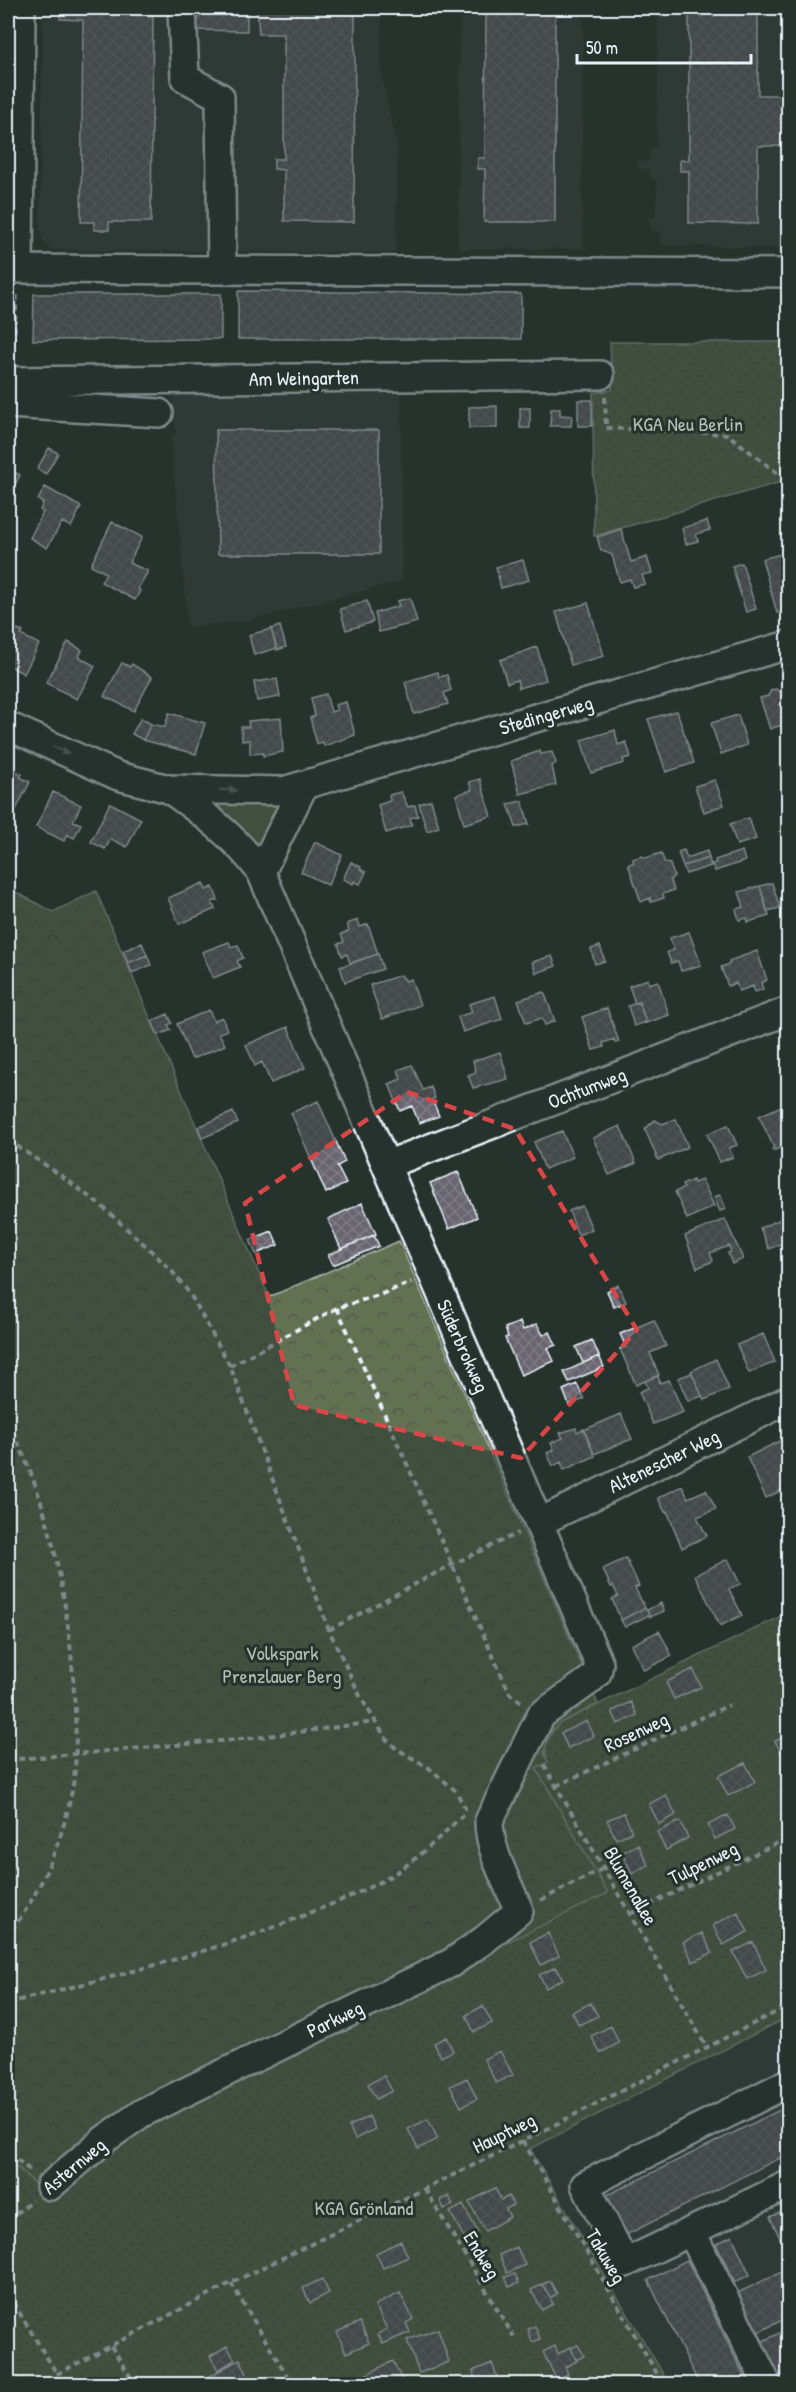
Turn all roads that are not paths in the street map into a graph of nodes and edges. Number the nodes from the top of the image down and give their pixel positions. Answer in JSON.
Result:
{"nodes":[{"id":1,"x":21,"y":8,"type":"edge"},
{"id":2,"x":182,"y":8,"type":"edge"},
{"id":3,"x":222,"y":270,"type":"junction"},
{"id":4,"x":789,"y":273,"type":"edge"},
{"id":5,"x":600,"y":375,"type":"road end"},
{"id":6,"x":8,"y":381,"type":"edge"},
{"id":7,"x":8,"y":404,"type":"edge"},
{"id":8,"x":159,"y":413,"type":"dead end"},
{"id":9,"x":789,"y":645,"type":"edge"},
{"id":10,"x":8,"y":726,"type":"edge"},
{"id":11,"x":303,"y":785,"type":"junction"},
{"id":12,"x":169,"y":789,"type":"junction"},
{"id":13,"x":261,"y":872,"type":"junction"},
{"id":14,"x":789,"y":1011,"type":"edge"},
{"id":15,"x":386,"y":1165,"type":"junction"},
{"id":16,"x":789,"y":1400,"type":"edge"},
{"id":17,"x":540,"y":1522,"type":"junction"},
{"id":18,"x":519,"y":1911,"type":"joint"},
{"id":19,"x":789,"y":2083,"type":"edge"},
{"id":20,"x":141,"y":2113,"type":"joint"},
{"id":21,"x":789,"y":2185,"type":"edge"},
{"id":22,"x":50,"y":2186,"type":"road end"},
{"id":23,"x":692,"y":2231,"type":"junction"},
{"id":24,"x":767,"y":2385,"type":"edge"}],
"edges":[{"from":1,"to":3,"type":"street"},
{"from":2,"to":3,"type":"street"},
{"from":3,"to":4,"type":"street"},
{"from":5,"to":6,"type":"street","name":"Am Weingarten"},
{"from":7,"to":8,"type":"street"},
{"from":9,"to":11,"type":"street","name":"Stedingerweg"},
{"from":10,"to":12,"type":"street","name":"Stedingerweg","one_way":true},
{"from":12,"to":11,"type":"street","name":"Stedingerweg","one_way":true},
{"from":11,"to":13,"type":"street"},
{"from":12,"to":13,"type":"street","name":"Süderbrokweg"},
{"from":13,"to":15,"type":"street","name":"Süderbrokweg"},
{"from":14,"to":15,"type":"street","name":"Ochtumweg"},
{"from":15,"to":17,"type":"street","name":"Süderbrokweg"},
{"from":16,"to":17,"type":"street","name":"Altenescher Weg"},
{"from":17,"to":18,"type":"street","name":"Süderbrokweg"},
{"from":18,"to":20,"type":"street","name":"Parkweg"},
{"from":19,"to":23,"type":"street"},
{"from":20,"to":22,"type":"street","name":"Asternweg"},
{"from":21,"to":23,"type":"street"},
{"from":23,"to":24,"type":"street"}]}
